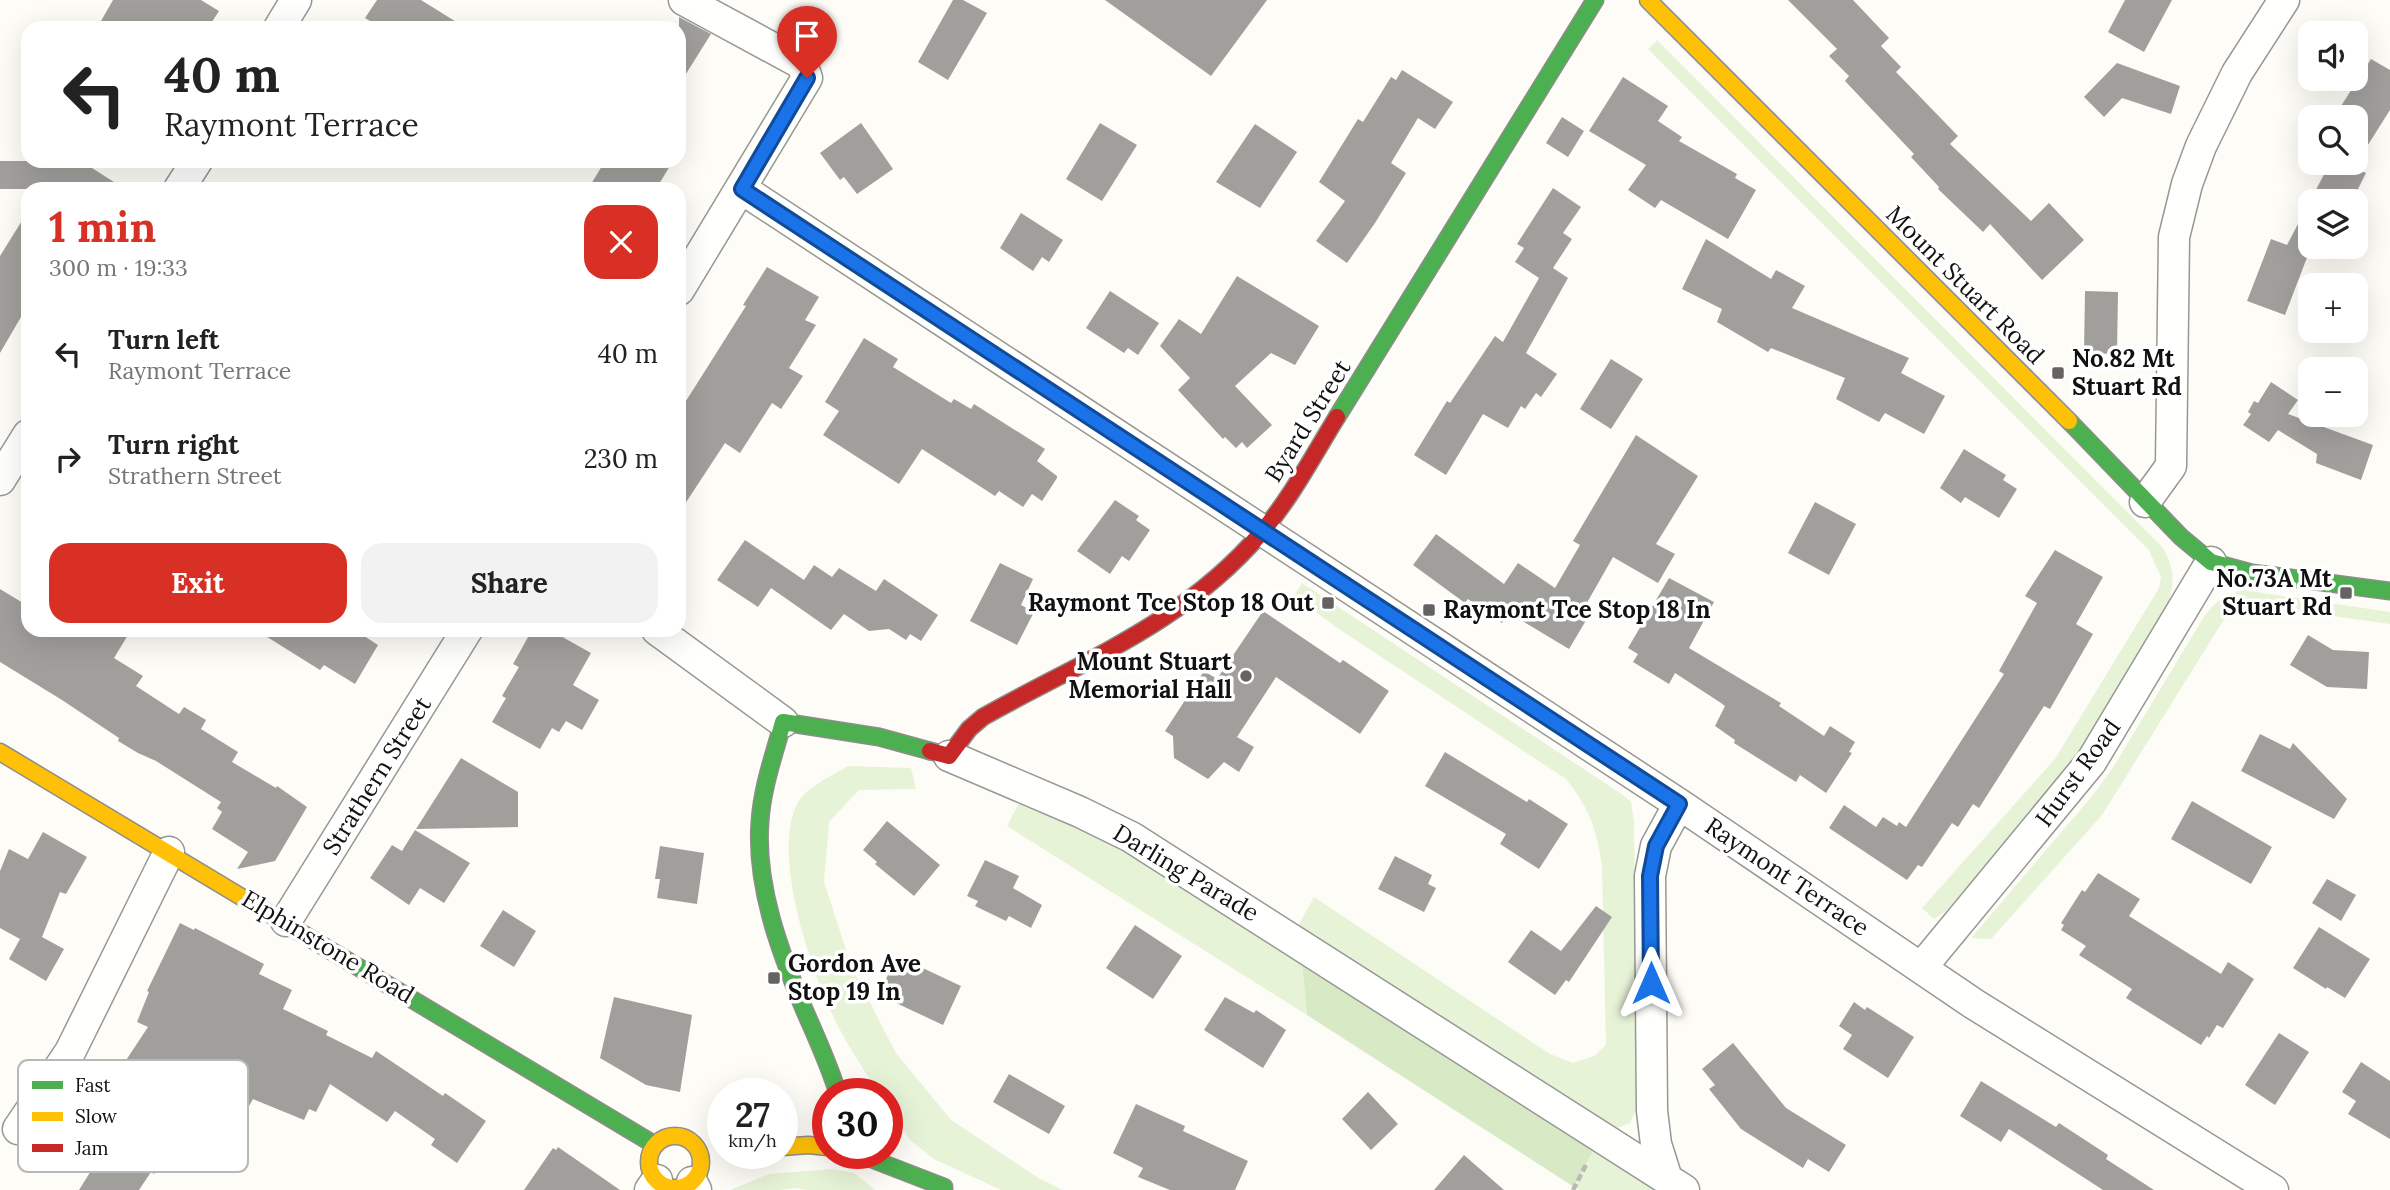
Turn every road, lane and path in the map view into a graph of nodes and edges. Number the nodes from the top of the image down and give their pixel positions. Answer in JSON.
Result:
{"nodes":[{"id":1,"x":296,"y":0,"type":"edge"},
{"id":2,"x":684,"y":0,"type":"edge"},
{"id":3,"x":1595,"y":0,"type":"edge"},
{"id":4,"x":1648,"y":0,"type":"edge"},
{"id":5,"x":2284,"y":0,"type":"edge"},
{"id":6,"x":283,"y":21,"type":"edge"},
{"id":7,"x":742,"y":189,"type":"junction"},
{"id":8,"x":686,"y":279,"type":"edge"},
{"id":9,"x":21,"y":446,"type":"edge"},
{"id":10,"x":0,"y":480,"type":"edge"},
{"id":11,"x":2145,"y":502,"type":"junction"},
{"id":12,"x":1263,"y":533,"type":"junction"},
{"id":13,"x":2211,"y":562,"type":"junction"},
{"id":14,"x":2390,"y":591,"type":"edge"},
{"id":15,"x":463,"y":637,"type":"edge"},
{"id":16,"x":667,"y":637,"type":"edge"},
{"id":17,"x":783,"y":722,"type":"junction"},
{"id":18,"x":0,"y":752,"type":"edge"},
{"id":19,"x":949,"y":756,"type":"junction"},
{"id":20,"x":1679,"y":804,"type":"junction"},
{"id":21,"x":169,"y":852,"type":"junction"},
{"id":22,"x":286,"y":921,"type":"junction"},
{"id":23,"x":1922,"y":968,"type":"junction"},
{"id":24,"x":65,"y":1060,"type":"edge"},
{"id":25,"x":834,"y":1078,"type":"edge"},
{"id":26,"x":655,"y":1145,"type":"junction"},
{"id":27,"x":1587,"y":1163,"type":"dead end"},
{"id":28,"x":896,"y":1169,"type":"edge"},
{"id":29,"x":696,"y":1177,"type":"edge"},
{"id":30,"x":1675,"y":1184,"type":"edge"},
{"id":31,"x":654,"y":1185,"type":"edge"},
{"id":32,"x":946,"y":1189,"type":"edge"},
{"id":33,"x":1573,"y":1190,"type":"edge"},
{"id":34,"x":2273,"y":1190,"type":"edge"}],
"edges":[{"from":1,"to":6,"type":"street"},
{"from":2,"to":7,"type":"street"},
{"from":3,"to":12,"type":"street","name":"Byard Street"},
{"from":4,"to":11,"type":"street","name":"Mount Stuart Road"},
{"from":5,"to":11,"type":"street"},
{"from":7,"to":8,"type":"street"},
{"from":7,"to":12,"type":"street","name":"Raymont Terrace"},
{"from":9,"to":10,"type":"street"},
{"from":11,"to":13,"type":"street","name":"Mount Stuart Road"},
{"from":12,"to":19,"type":"street","name":"Byard Street"},
{"from":12,"to":20,"type":"street","name":"Raymont Terrace"},
{"from":13,"to":14,"type":"street","name":"Mount Stuart Road"},
{"from":13,"to":23,"type":"street","name":"Hurst Road"},
{"from":15,"to":22,"type":"street","name":"Strathern Street"},
{"from":16,"to":17,"type":"street","name":"Darling Parade"},
{"from":17,"to":19,"type":"street","name":"Darling Parade"},
{"from":17,"to":25,"type":"street"},
{"from":18,"to":21,"type":"street","name":"Elphinstone Road"},
{"from":19,"to":30,"type":"street","name":"Darling Parade"},
{"from":20,"to":23,"type":"street","name":"Raymont Terrace"},
{"from":20,"to":30,"type":"street"},
{"from":21,"to":22,"type":"street","name":"Elphinstone Road"},
{"from":21,"to":24,"type":"street"},
{"from":22,"to":26,"type":"street","name":"Elphinstone Road"},
{"from":23,"to":34,"type":"street","name":"Raymont Terrace"},
{"from":26,"to":29,"type":"street"},
{"from":26,"to":31,"type":"street"},
{"from":27,"to":33,"type":"path"},
{"from":28,"to":32,"type":"street"},
{"from":29,"to":31,"type":"street"}]}
